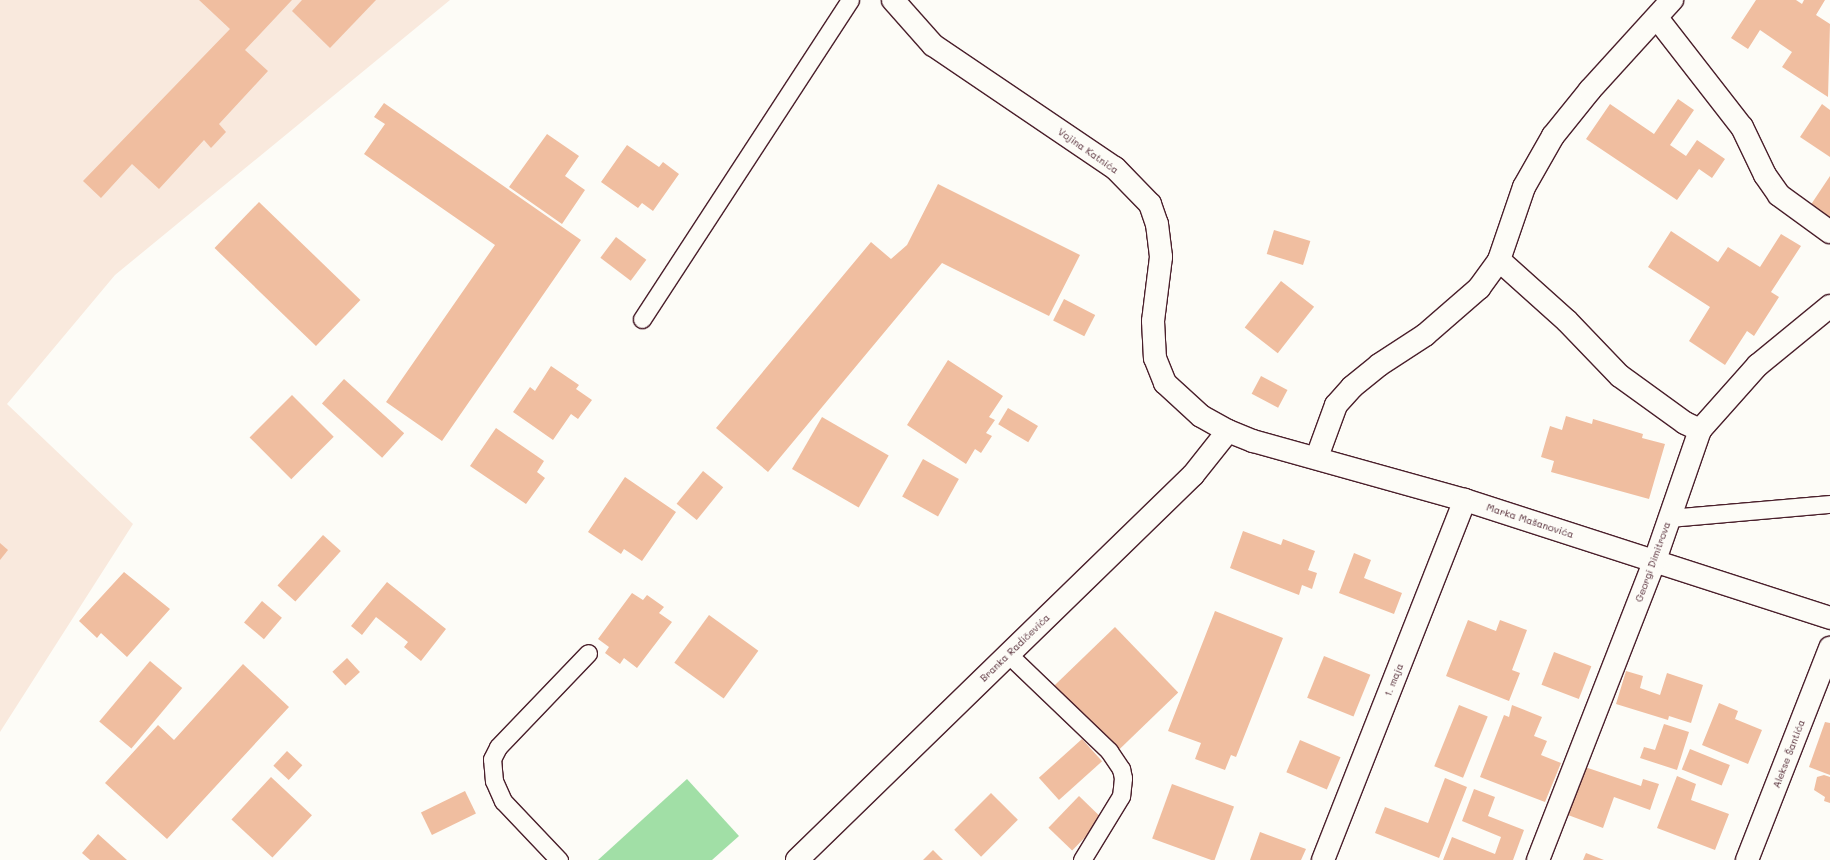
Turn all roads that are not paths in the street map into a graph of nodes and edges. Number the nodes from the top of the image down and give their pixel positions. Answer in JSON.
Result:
{"nodes":[{"id":1,"x":850,"y":0,"type":"edge"},
{"id":2,"x":893,"y":0,"type":"edge"},
{"id":3,"x":1672,"y":0,"type":"edge"},
{"id":4,"x":1657,"y":18,"type":"junction"},
{"id":5,"x":1830,"y":232,"type":"edge"},
{"id":6,"x":1499,"y":260,"type":"junction"},
{"id":7,"x":1830,"y":306,"type":"edge"},
{"id":8,"x":642,"y":319,"type":"dead end"},
{"id":9,"x":1700,"y":430,"type":"junction"},
{"id":10,"x":1228,"y":431,"type":"junction"},
{"id":11,"x":1317,"y":457,"type":"junction"},
{"id":12,"x":1465,"y":500,"type":"junction"},
{"id":13,"x":1830,"y":504,"type":"edge"},
{"id":14,"x":1670,"y":518,"type":"junction"},
{"id":15,"x":1655,"y":560,"type":"junction"},
{"id":16,"x":1830,"y":618,"type":"edge"},
{"id":17,"x":1830,"y":648,"type":"edge"},
{"id":18,"x":588,"y":653,"type":"dead end"},
{"id":19,"x":1008,"y":654,"type":"junction"},
{"id":20,"x":559,"y":860,"type":"edge"},
{"id":21,"x":797,"y":860,"type":"edge"},
{"id":22,"x":1082,"y":860,"type":"edge"},
{"id":23,"x":1323,"y":860,"type":"edge"},
{"id":24,"x":1538,"y":860,"type":"edge"},
{"id":25,"x":1747,"y":860,"type":"edge"}],
"edges":[{"from":1,"to":8,"type":"lane"},
{"from":2,"to":10,"type":"street","name":"Vojina Katnića"},
{"from":3,"to":4,"type":"street"},
{"from":4,"to":5,"type":"street"},
{"from":4,"to":6,"type":"street"},
{"from":6,"to":9,"type":"street"},
{"from":6,"to":11,"type":"street"},
{"from":7,"to":9,"type":"street","name":"Georgi Dimitrova"},
{"from":9,"to":14,"type":"street","name":"Georgi Dimitrova"},
{"from":10,"to":11,"type":"street","name":"Marka Mašanovića"},
{"from":10,"to":19,"type":"street","name":"Branka Radičevića"},
{"from":11,"to":12,"type":"street","name":"Marka Mašanovića"},
{"from":12,"to":15,"type":"street","name":"Marka Mašanovića"},
{"from":12,"to":23,"type":"street","name":"1. maja"},
{"from":13,"to":14,"type":"lane"},
{"from":14,"to":15,"type":"street","name":"Georgi Dimitrova"},
{"from":15,"to":16,"type":"street","name":"Marka Mašanovića"},
{"from":15,"to":24,"type":"street","name":"Georgi Dimitrova"},
{"from":17,"to":25,"type":"street","name":"Alekse Šantića"},
{"from":18,"to":20,"type":"lane"},
{"from":19,"to":21,"type":"street","name":"Branka Radičevića"},
{"from":19,"to":22,"type":"lane"}]}
